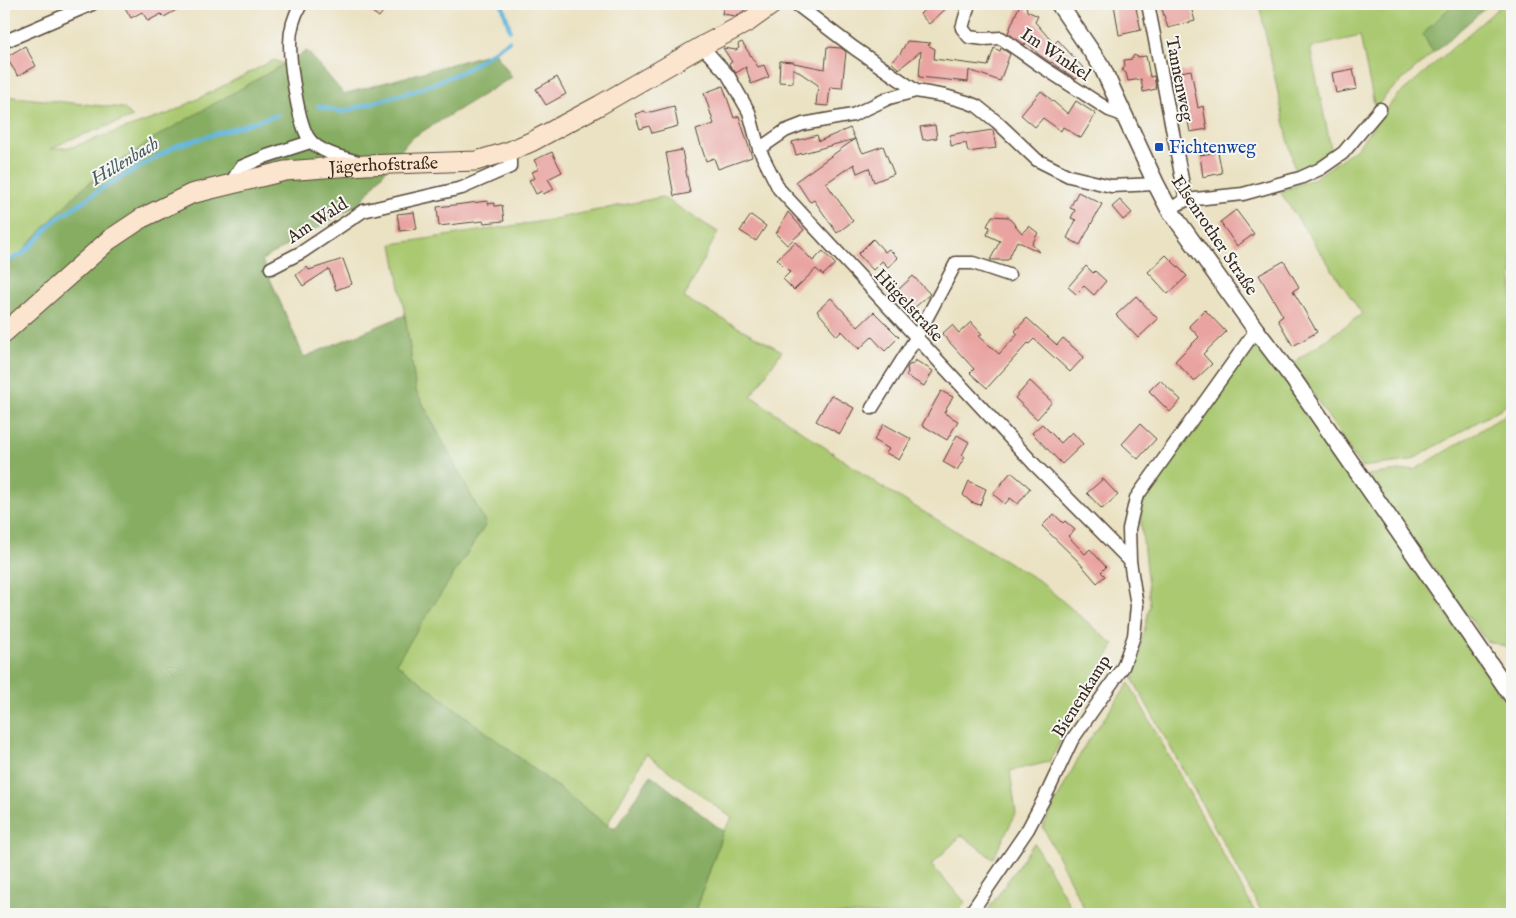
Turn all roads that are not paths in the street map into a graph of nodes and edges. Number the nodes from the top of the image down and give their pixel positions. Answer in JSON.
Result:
{"nodes":[{"id":1,"x":92,"y":4,"type":"edge"},
{"id":2,"x":301,"y":4,"type":"edge"},
{"id":3,"x":773,"y":4,"type":"edge"},
{"id":4,"x":796,"y":4,"type":"edge"},
{"id":5,"x":969,"y":4,"type":"edge"},
{"id":6,"x":1059,"y":4,"type":"edge"},
{"id":7,"x":1148,"y":4,"type":"edge"},
{"id":8,"x":8,"y":40,"type":"dead end"},
{"id":9,"x":704,"y":45,"type":"junction"},
{"id":10,"x":916,"y":91,"type":"junction"},
{"id":11,"x":1380,"y":109,"type":"dead end"},
{"id":12,"x":1126,"y":116,"type":"junction"},
{"id":13,"x":310,"y":142,"type":"junction"},
{"id":14,"x":760,"y":149,"type":"junction"},
{"id":15,"x":510,"y":151,"type":"junction"},
{"id":16,"x":365,"y":165,"type":"junction"},
{"id":17,"x":230,"y":184,"type":"junction"},
{"id":18,"x":1156,"y":184,"type":"junction"},
{"id":19,"x":1186,"y":200,"type":"junction"},
{"id":20,"x":1169,"y":208,"type":"junction"},
{"id":21,"x":271,"y":268,"type":"dead end"},
{"id":22,"x":1009,"y":275,"type":"dead end"},
{"id":23,"x":1256,"y":330,"type":"junction"},
{"id":24,"x":4,"y":333,"type":"edge"},
{"id":25,"x":916,"y":338,"type":"junction"},
{"id":26,"x":872,"y":408,"type":"dead end"},
{"id":27,"x":1130,"y":561,"type":"junction"},
{"id":28,"x":1512,"y":696,"type":"edge"},
{"id":29,"x":970,"y":914,"type":"edge"}],
"edges":[{"from":1,"to":8,"type":"street"},
{"from":2,"to":13,"type":"street"},
{"from":3,"to":9,"type":"main road","name":"Jägerhofstraße"},
{"from":4,"to":10,"type":"street"},
{"from":5,"to":12,"type":"street","name":"Im Winkel"},
{"from":6,"to":12,"type":"street","name":"Elsenrother Straße"},
{"from":7,"to":19,"type":"street","name":"Tannenweg"},
{"from":9,"to":14,"type":"street","name":"Hügelstraße"},
{"from":9,"to":15,"type":"main road","name":"Jägerhofstraße"},
{"from":10,"to":14,"type":"street"},
{"from":10,"to":18,"type":"street"},
{"from":11,"to":19,"type":"street"},
{"from":12,"to":18,"type":"street","name":"Elsenrother Straße"},
{"from":13,"to":16,"type":"street"},
{"from":13,"to":17,"type":"street"},
{"from":14,"to":25,"type":"street","name":"Hügelstraße"},
{"from":15,"to":16,"type":"main road","name":"Jägerhofstraße"},
{"from":15,"to":21,"type":"street","name":"Am Wald"},
{"from":16,"to":17,"type":"main road","name":"Jägerhofstraße"},
{"from":17,"to":24,"type":"main road","name":"Jägerhofstraße"},
{"from":18,"to":20,"type":"street","name":"Elsenrother Straße"},
{"from":19,"to":20,"type":"street"},
{"from":20,"to":23,"type":"street","name":"Elsenrother Straße"},
{"from":22,"to":25,"type":"street"},
{"from":23,"to":27,"type":"street","name":"Bienenkamp"},
{"from":23,"to":28,"type":"street","name":"Elsenrother Straße"},
{"from":25,"to":26,"type":"street"},
{"from":25,"to":27,"type":"street","name":"Hügelstraße"},
{"from":27,"to":29,"type":"street","name":"Bienenkamp"}]}
